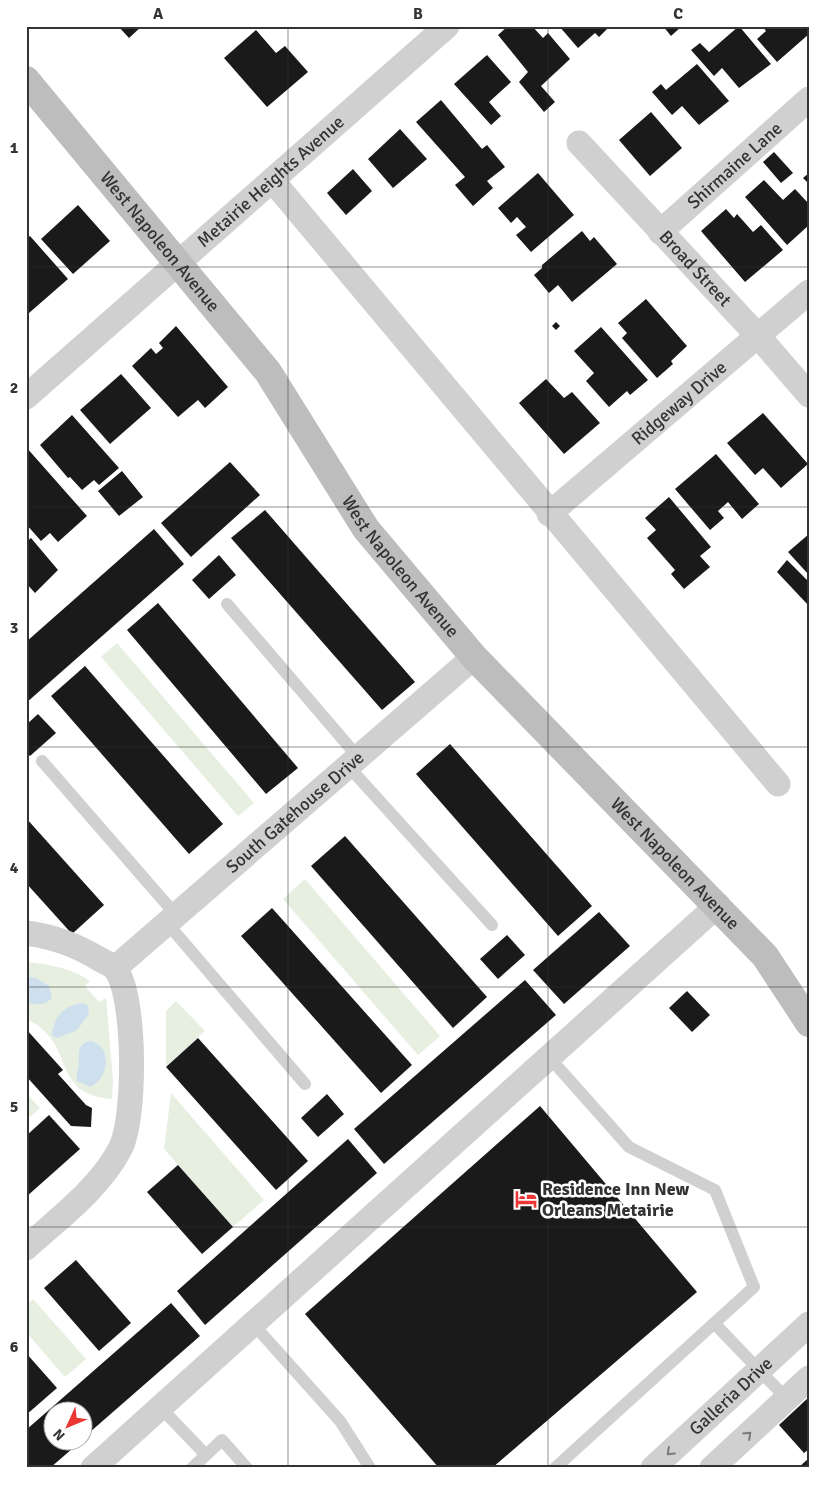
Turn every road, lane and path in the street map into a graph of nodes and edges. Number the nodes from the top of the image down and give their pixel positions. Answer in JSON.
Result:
{"nodes":[{"id":1,"x":447,"y":26,"type":"edge"},
{"id":2,"x":26,"y":80,"type":"edge"},
{"id":3,"x":809,"y":99,"type":"edge"},
{"id":4,"x":579,"y":143,"type":"dead end"},
{"id":5,"x":272,"y":180,"type":"junction"},
{"id":6,"x":660,"y":232,"type":"junction"},
{"id":7,"x":178,"y":263,"type":"junction"},
{"id":8,"x":809,"y":292,"type":"edge"},
{"id":9,"x":758,"y":336,"type":"junction"},
{"id":10,"x":809,"y":396,"type":"edge"},
{"id":11,"x":26,"y":397,"type":"edge"},
{"id":12,"x":549,"y":514,"type":"junction"},
{"id":13,"x":227,"y":604,"type":"dead end"},
{"id":14,"x":474,"y":657,"type":"junction"},
{"id":15,"x":42,"y":761,"type":"dead end"},
{"id":16,"x":353,"y":762,"type":"junction"},
{"id":17,"x":778,"y":784,"type":"dead end"},
{"id":18,"x":718,"y":905,"type":"junction"},
{"id":19,"x":172,"y":919,"type":"junction"},
{"id":20,"x":492,"y":925,"type":"dead end"},
{"id":21,"x":26,"y":933,"type":"edge"},
{"id":22,"x":115,"y":968,"type":"junction"},
{"id":23,"x":809,"y":1023,"type":"edge"},
{"id":24,"x":549,"y":1057,"type":"junction"},
{"id":25,"x":305,"y":1084,"type":"dead end"},
{"id":26,"x":26,"y":1248,"type":"edge"},
{"id":27,"x":714,"y":1323,"type":"junction"},
{"id":28,"x":252,"y":1324,"type":"junction"},
{"id":29,"x":809,"y":1324,"type":"edge"},
{"id":30,"x":759,"y":1370,"type":"junction"},
{"id":31,"x":809,"y":1378,"type":"edge"},
{"id":32,"x":786,"y":1398,"type":"junction"},
{"id":33,"x":160,"y":1407,"type":"junction"},
{"id":34,"x":206,"y":1455,"type":"junction"},
{"id":35,"x":93,"y":1468,"type":"edge"},
{"id":36,"x":192,"y":1468,"type":"edge"},
{"id":37,"x":247,"y":1468,"type":"edge"},
{"id":38,"x":370,"y":1468,"type":"edge"},
{"id":39,"x":554,"y":1468,"type":"edge"},
{"id":40,"x":653,"y":1468,"type":"edge"},
{"id":41,"x":712,"y":1468,"type":"edge"}],
"edges":[{"from":1,"to":5,"type":"street","name":"Metairie Heights Avenue"},
{"from":2,"to":7,"type":"street","name":"West Napoleon Avenue"},
{"from":3,"to":6,"type":"street","name":"Shirmaine Lane"},
{"from":4,"to":6,"type":"street","name":"Broad Street"},
{"from":5,"to":7,"type":"street","name":"Metairie Heights Avenue"},
{"from":5,"to":12,"type":"street"},
{"from":6,"to":9,"type":"street","name":"Broad Street"},
{"from":7,"to":11,"type":"street","name":"Metairie Heights Avenue"},
{"from":7,"to":14,"type":"street","name":"West Napoleon Avenue"},
{"from":8,"to":9,"type":"street","name":"Ridgeway Drive"},
{"from":9,"to":10,"type":"street","name":"Broad Street"},
{"from":9,"to":12,"type":"street","name":"Ridgeway Drive"},
{"from":12,"to":17,"type":"street"},
{"from":13,"to":16,"type":"lane"},
{"from":14,"to":16,"type":"street","name":"South Gatehouse Drive"},
{"from":14,"to":18,"type":"street","name":"West Napoleon Avenue"},
{"from":15,"to":19,"type":"lane"},
{"from":16,"to":19,"type":"street","name":"South Gatehouse Drive"},
{"from":16,"to":20,"type":"lane"},
{"from":18,"to":23,"type":"street","name":"West Napoleon Avenue"},
{"from":18,"to":24,"type":"street"},
{"from":19,"to":22,"type":"street","name":"South Gatehouse Drive"},
{"from":19,"to":25,"type":"lane"},
{"from":21,"to":22,"type":"street"},
{"from":22,"to":26,"type":"street"},
{"from":24,"to":27,"type":"lane"},
{"from":24,"to":28,"type":"street"},
{"from":27,"to":30,"type":"lane"},
{"from":27,"to":39,"type":"lane"},
{"from":28,"to":33,"type":"street"},
{"from":28,"to":38,"type":"lane"},
{"from":29,"to":30,"type":"street","name":"Galleria Drive"},
{"from":30,"to":32,"type":"lane"},
{"from":30,"to":40,"type":"street","name":"Galleria Drive","one_way":true},
{"from":31,"to":32,"type":"street"},
{"from":41,"to":32,"type":"street","one_way":true},
{"from":33,"to":34,"type":"lane"},
{"from":33,"to":35,"type":"street"},
{"from":34,"to":36,"type":"lane"},
{"from":34,"to":37,"type":"lane"}]}
